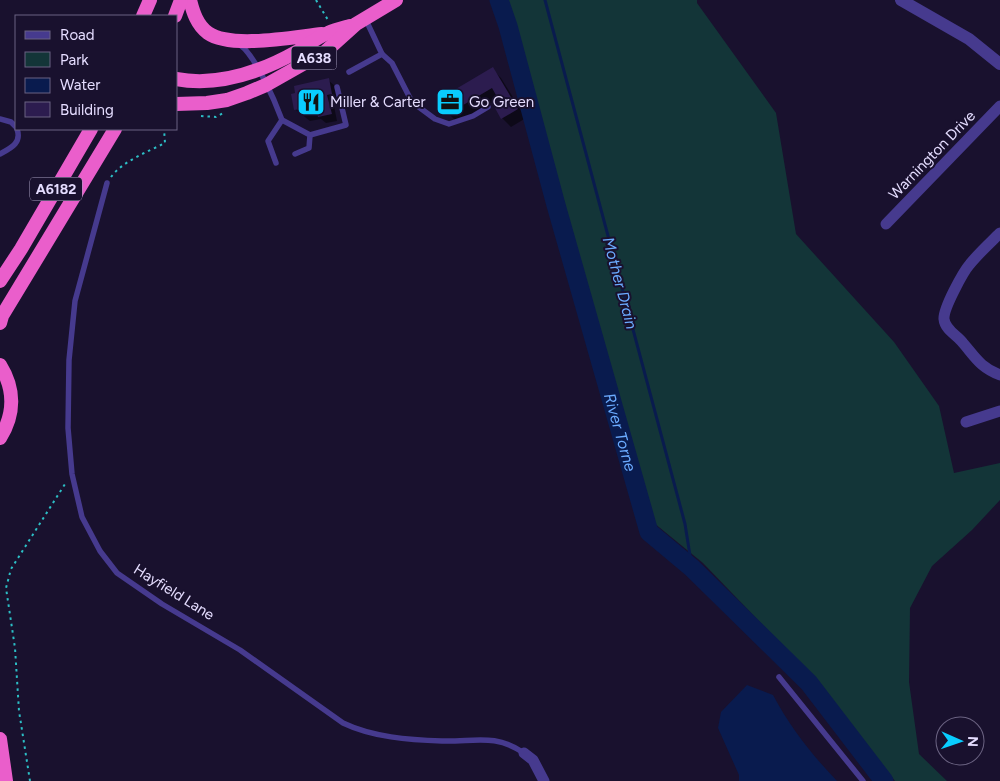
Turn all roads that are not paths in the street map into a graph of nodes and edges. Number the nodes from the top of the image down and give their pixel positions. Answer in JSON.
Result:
{"nodes":[{"id":1,"x":150,"y":0,"type":"edge"},
{"id":2,"x":181,"y":0,"type":"edge"},
{"id":3,"x":190,"y":0,"type":"edge"},
{"id":4,"x":396,"y":0,"type":"edge"},
{"id":5,"x":901,"y":0,"type":"edge"},
{"id":6,"x":143,"y":15,"type":"edge"},
{"id":7,"x":174,"y":15,"type":"edge"},
{"id":8,"x":361,"y":21,"type":"junction"},
{"id":9,"x":330,"y":32,"type":"junction"},
{"id":10,"x":236,"y":42,"type":"junction"},
{"id":11,"x":382,"y":54,"type":"junction"},
{"id":12,"x":1000,"y":64,"type":"edge"},
{"id":13,"x":258,"y":70,"type":"junction"},
{"id":14,"x":349,"y":72,"type":"dead end"},
{"id":15,"x":178,"y":79,"type":"edge"},
{"id":16,"x":266,"y":85,"type":"junction"},
{"id":17,"x":338,"y":87,"type":"dead end"},
{"id":18,"x":178,"y":104,"type":"edge"},
{"id":19,"x":1000,"y":106,"type":"edge"},
{"id":20,"x":488,"y":107,"type":"dead end"},
{"id":21,"x":0,"y":119,"type":"edge"},
{"id":22,"x":282,"y":120,"type":"junction"},
{"id":23,"x":15,"y":126,"type":"edge"},
{"id":24,"x":18,"y":130,"type":"edge"},
{"id":25,"x":90,"y":130,"type":"edge"},
{"id":26,"x":114,"y":130,"type":"edge"},
{"id":27,"x":310,"y":135,"type":"junction"},
{"id":28,"x":0,"y":154,"type":"edge"},
{"id":29,"x":295,"y":154,"type":"dead end"},
{"id":30,"x":276,"y":163,"type":"dead end"},
{"id":31,"x":107,"y":183,"type":"road end"},
{"id":32,"x":886,"y":224,"type":"dead end"},
{"id":33,"x":1000,"y":233,"type":"edge"},
{"id":34,"x":0,"y":281,"type":"edge"},
{"id":35,"x":0,"y":323,"type":"edge"},
{"id":36,"x":0,"y":365,"type":"edge"},
{"id":37,"x":1000,"y":375,"type":"edge"},
{"id":38,"x":1000,"y":411,"type":"edge"},
{"id":39,"x":966,"y":422,"type":"dead end"},
{"id":40,"x":0,"y":438,"type":"edge"},
{"id":41,"x":780,"y":676,"type":"dead end"},
{"id":42,"x":0,"y":739,"type":"edge"},
{"id":43,"x":524,"y":753,"type":"joint"},
{"id":44,"x":6,"y":781,"type":"edge"},
{"id":45,"x":544,"y":781,"type":"edge"},
{"id":46,"x":863,"y":781,"type":"edge"}],
"edges":[{"from":1,"to":6,"type":"highway"},
{"from":2,"to":7,"type":"highway"},
{"from":3,"to":10,"type":"highway"},
{"from":4,"to":8,"type":"highway","number":"A638"},
{"from":5,"to":12,"type":"street"},
{"from":8,"to":9,"type":"highway","number":"A638"},
{"from":8,"to":11,"type":"lane"},
{"from":8,"to":16,"type":"highway","number":"A638"},
{"from":9,"to":10,"type":"highway"},
{"from":9,"to":13,"type":"highway","number":"A638"},
{"from":10,"to":13,"type":"lane"},
{"from":11,"to":14,"type":"lane"},
{"from":11,"to":20,"type":"lane"},
{"from":13,"to":15,"type":"highway","number":"A638"},
{"from":13,"to":16,"type":"lane"},
{"from":16,"to":18,"type":"highway","number":"A638"},
{"from":16,"to":22,"type":"lane"},
{"from":17,"to":27,"type":"lane"},
{"from":19,"to":32,"type":"street","name":"Warnington Drive"},
{"from":21,"to":23,"type":"lane"},
{"from":22,"to":27,"type":"lane"},
{"from":22,"to":30,"type":"lane"},
{"from":24,"to":28,"type":"lane"},
{"from":25,"to":34,"type":"highway","number":"A6182"},
{"from":26,"to":35,"type":"highway","number":"A6182"},
{"from":27,"to":29,"type":"lane"},
{"from":31,"to":43,"type":"lane","name":"Hayfield Lane"},
{"from":33,"to":37,"type":"street"},
{"from":36,"to":40,"type":"highway"},
{"from":38,"to":39,"type":"street"},
{"from":41,"to":46,"type":"lane"},
{"from":42,"to":44,"type":"highway"},
{"from":43,"to":45,"type":"street","name":"Hayfield Lane"}]}
